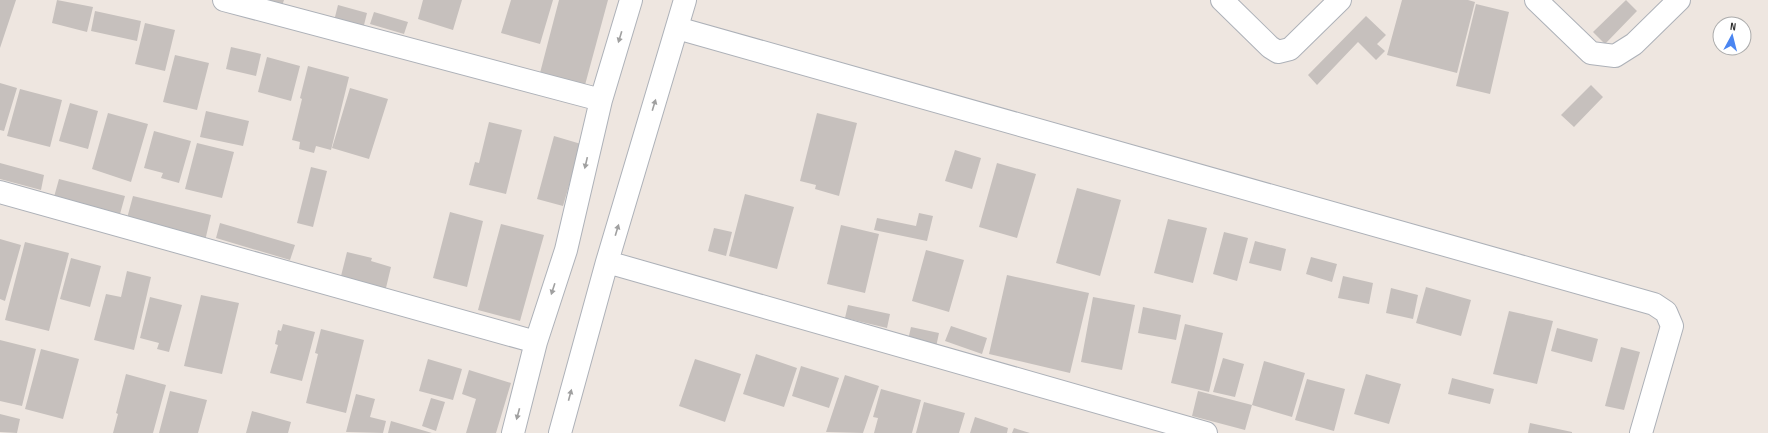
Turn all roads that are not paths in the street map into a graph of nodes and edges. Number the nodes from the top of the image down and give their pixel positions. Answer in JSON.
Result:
{"nodes":[{"id":1,"x":224,"y":0,"type":"edge"},
{"id":2,"x":631,"y":0,"type":"edge"},
{"id":3,"x":685,"y":0,"type":"edge"},
{"id":4,"x":1222,"y":0,"type":"edge"},
{"id":5,"x":1340,"y":0,"type":"edge"},
{"id":6,"x":1536,"y":0,"type":"edge"},
{"id":7,"x":1679,"y":0,"type":"edge"},
{"id":8,"x":677,"y":28,"type":"junction"},
{"id":9,"x":601,"y":100,"type":"junction"},
{"id":10,"x":0,"y":192,"type":"edge"},
{"id":11,"x":607,"y":262,"type":"junction"},
{"id":12,"x":536,"y":342,"type":"junction"},
{"id":13,"x":513,"y":433,"type":"edge"},
{"id":14,"x":560,"y":433,"type":"edge"},
{"id":15,"x":1206,"y":433,"type":"edge"},
{"id":16,"x":1641,"y":433,"type":"edge"}],
"edges":[{"from":1,"to":9,"type":"street"},
{"from":2,"to":9,"type":"street","one_way":true},
{"from":3,"to":8,"type":"street"},
{"from":4,"to":5,"type":"street"},
{"from":6,"to":7,"type":"street"},
{"from":11,"to":8,"type":"street","one_way":true},
{"from":8,"to":16,"type":"street"},
{"from":9,"to":12,"type":"street","one_way":true},
{"from":10,"to":12,"type":"street"},
{"from":14,"to":11,"type":"street","one_way":true},
{"from":11,"to":15,"type":"street"},
{"from":12,"to":13,"type":"street","one_way":true}]}
